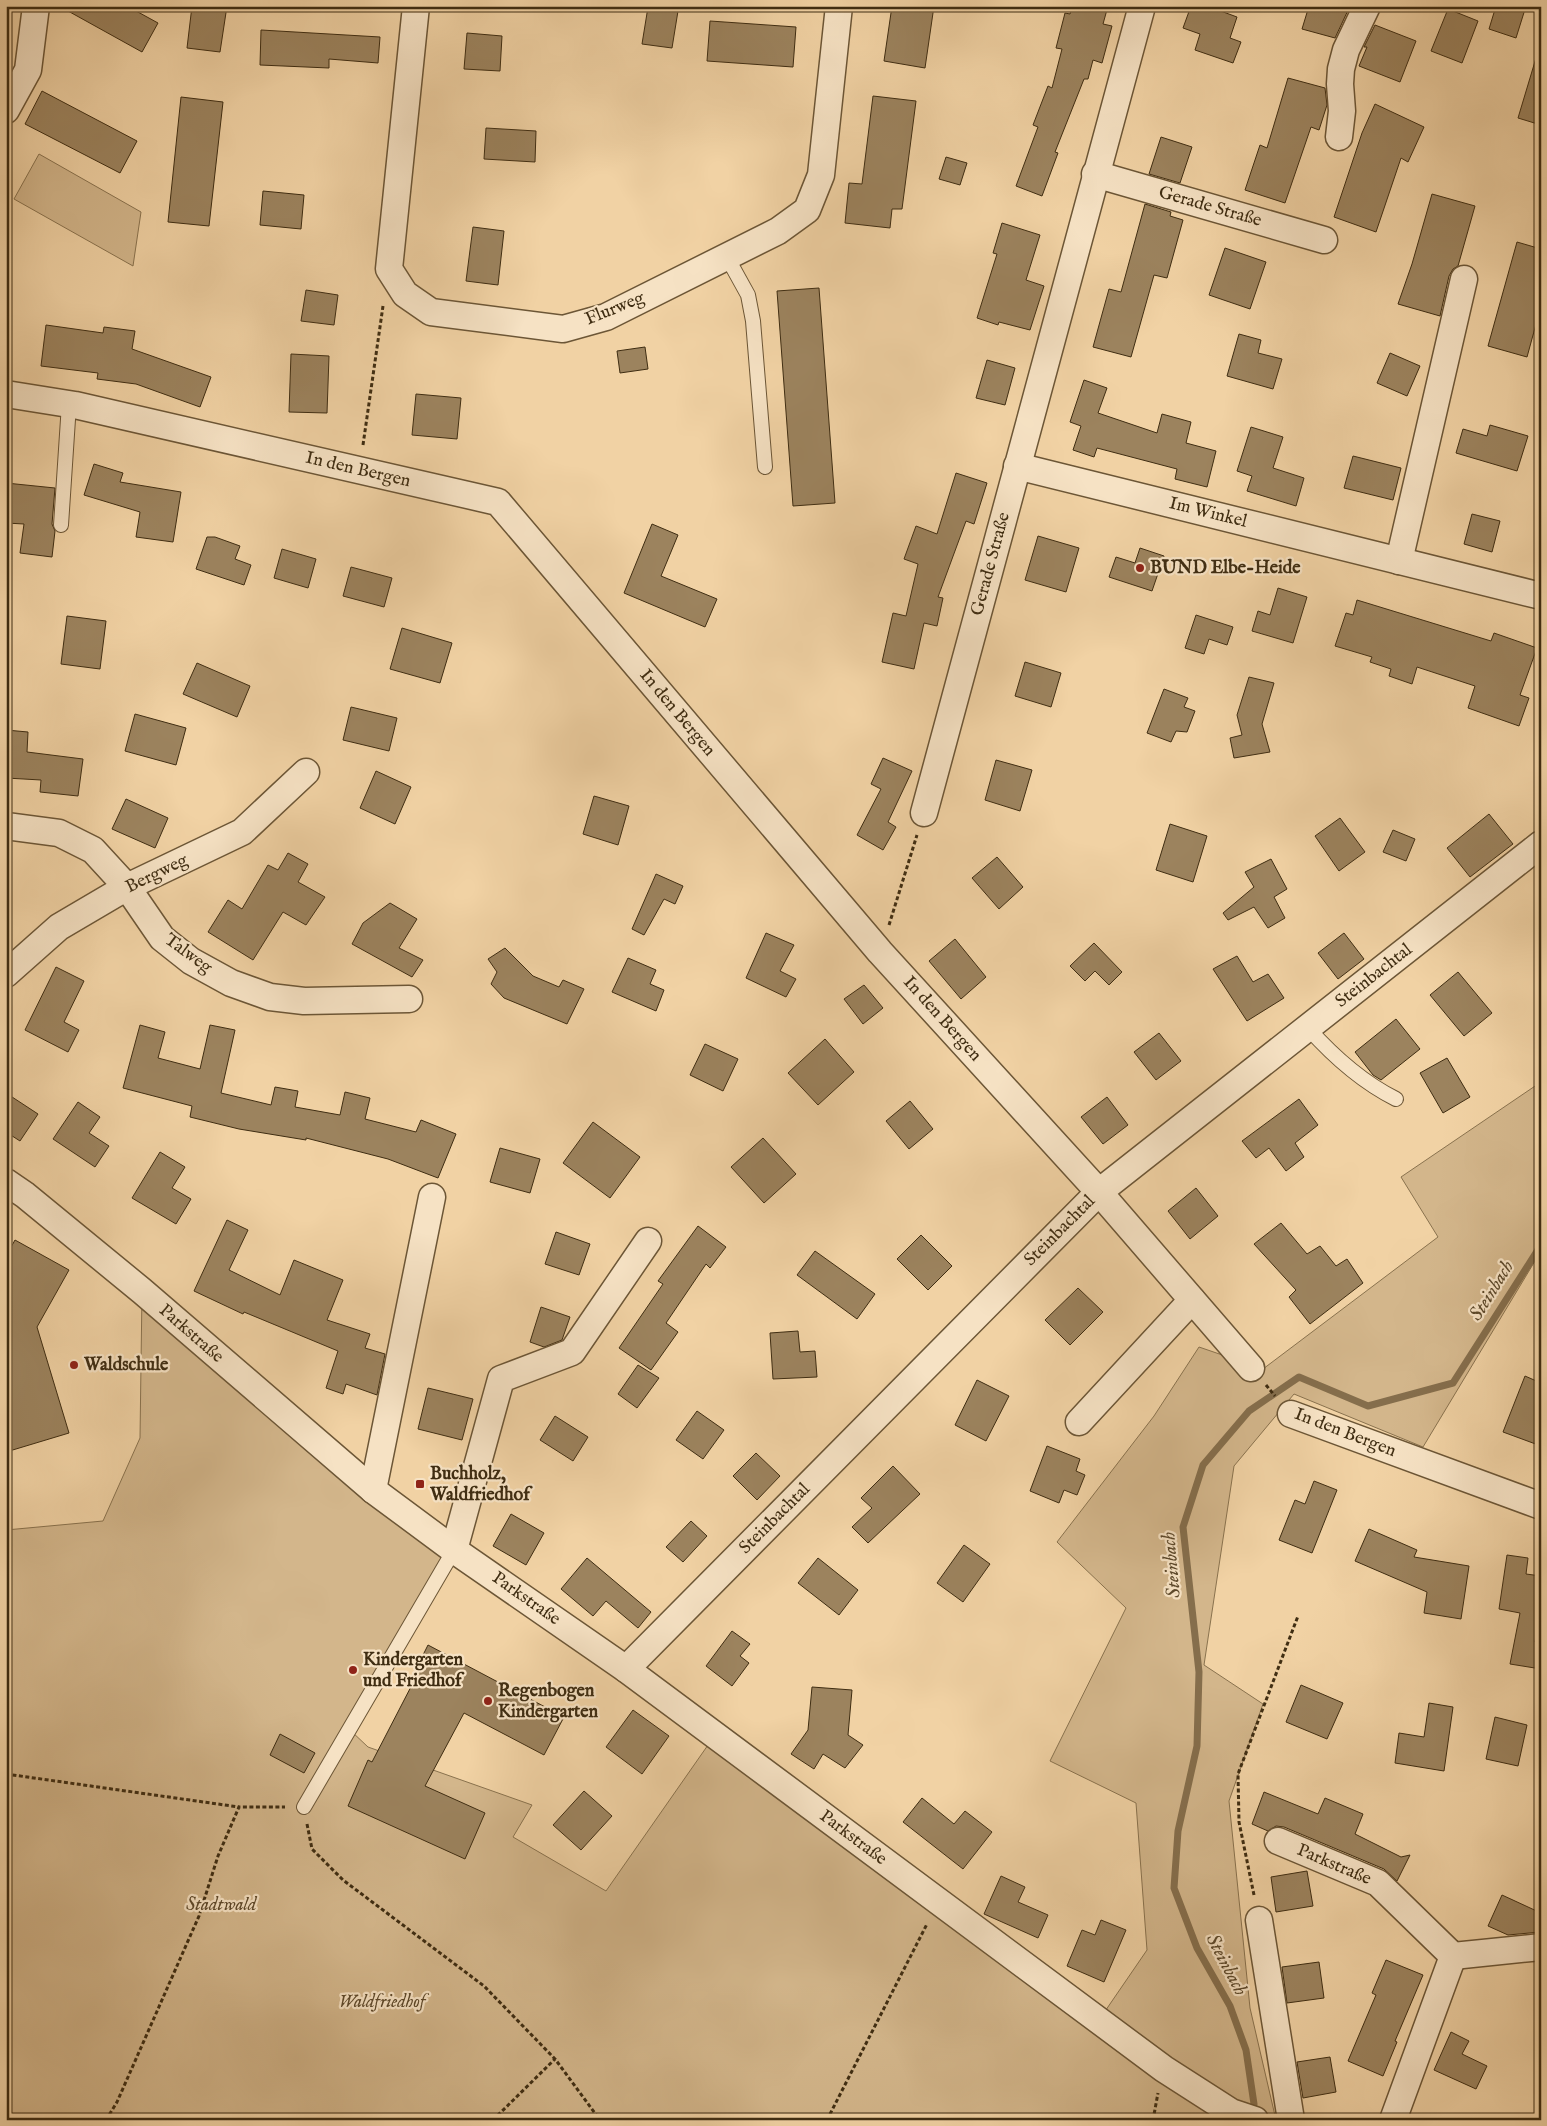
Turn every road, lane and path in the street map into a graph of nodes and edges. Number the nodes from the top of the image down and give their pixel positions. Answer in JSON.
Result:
{"nodes":[{"id":1,"x":36,"y":6,"type":"edge"},
{"id":2,"x":416,"y":6,"type":"edge"},
{"id":3,"x":839,"y":6,"type":"edge"},
{"id":4,"x":1142,"y":6,"type":"edge"},
{"id":5,"x":1367,"y":6,"type":"edge"},
{"id":6,"x":6,"y":110,"type":"edge"},
{"id":7,"x":1339,"y":137,"type":"dead end"},
{"id":8,"x":1095,"y":174,"type":"junction"},
{"id":9,"x":1324,"y":240,"type":"dead end"},
{"id":10,"x":727,"y":257,"type":"junction"},
{"id":11,"x":389,"y":268,"type":"junction"},
{"id":12,"x":1464,"y":279,"type":"dead end"},
{"id":13,"x":6,"y":394,"type":"edge"},
{"id":14,"x":69,"y":404,"type":"junction"},
{"id":15,"x":1017,"y":466,"type":"junction"},
{"id":16,"x":764,"y":467,"type":"dead end"},
{"id":17,"x":359,"y":471,"type":"junction"},
{"id":18,"x":61,"y":525,"type":"dead end"},
{"id":19,"x":1399,"y":561,"type":"junction"},
{"id":20,"x":1541,"y":596,"type":"edge"},
{"id":21,"x":306,"y":772,"type":"dead end"},
{"id":22,"x":924,"y":813,"type":"joint"},
{"id":23,"x":6,"y":826,"type":"edge"},
{"id":24,"x":1541,"y":844,"type":"edge"},
{"id":25,"x":127,"y":887,"type":"junction"},
{"id":26,"x":880,"y":952,"type":"junction"},
{"id":27,"x":6,"y":974,"type":"edge"},
{"id":28,"x":409,"y":999,"type":"dead end"},
{"id":29,"x":1308,"y":1028,"type":"junction"},
{"id":30,"x":1396,"y":1099,"type":"dead end"},
{"id":31,"x":6,"y":1182,"type":"edge"},
{"id":32,"x":1099,"y":1192,"type":"junction"},
{"id":33,"x":432,"y":1198,"type":"dead end"},
{"id":34,"x":648,"y":1241,"type":"dead end"},
{"id":35,"x":1192,"y":1300,"type":"junction"},
{"id":36,"x":1251,"y":1368,"type":"joint"},
{"id":37,"x":1291,"y":1414,"type":"joint"},
{"id":38,"x":1079,"y":1422,"type":"dead end"},
{"id":39,"x":373,"y":1490,"type":"junction"},
{"id":40,"x":1541,"y":1506,"type":"edge"},
{"id":41,"x":454,"y":1550,"type":"junction"},
{"id":42,"x":1298,"y":1616,"type":"dead end"},
{"id":43,"x":626,"y":1669,"type":"junction"},
{"id":44,"x":6,"y":1774,"type":"edge"},
{"id":45,"x":239,"y":1807,"type":"junction"},
{"id":46,"x":304,"y":1807,"type":"junction"},
{"id":47,"x":1278,"y":1841,"type":"dead end"},
{"id":48,"x":939,"y":1901,"type":"junction"},
{"id":49,"x":1259,"y":1920,"type":"joint"},
{"id":50,"x":1541,"y":1947,"type":"edge"},
{"id":51,"x":1453,"y":1956,"type":"junction"},
{"id":52,"x":555,"y":2059,"type":"junction"},
{"id":53,"x":6,"y":2117,"type":"edge"},
{"id":54,"x":34,"y":2120,"type":"edge"},
{"id":55,"x":106,"y":2120,"type":"edge"},
{"id":56,"x":493,"y":2120,"type":"edge"},
{"id":57,"x":600,"y":2120,"type":"edge"},
{"id":58,"x":827,"y":2120,"type":"edge"},
{"id":59,"x":1254,"y":2120,"type":"edge"},
{"id":60,"x":1291,"y":2120,"type":"edge"},
{"id":61,"x":1393,"y":2120,"type":"edge"}],
"edges":[{"from":1,"to":6,"type":"street"},
{"from":2,"to":11,"type":"street"},
{"from":3,"to":10,"type":"street","name":"Flurweg"},
{"from":4,"to":8,"type":"street","name":"Gerade Straße"},
{"from":5,"to":7,"type":"street"},
{"from":8,"to":9,"type":"street","name":"Gerade Straße"},
{"from":8,"to":15,"type":"street","name":"Gerade Straße"},
{"from":10,"to":11,"type":"street","name":"Flurweg"},
{"from":10,"to":16,"type":"lane"},
{"from":11,"to":17,"type":"path"},
{"from":12,"to":19,"type":"street"},
{"from":13,"to":14,"type":"street","name":"In den Bergen"},
{"from":14,"to":17,"type":"street","name":"In den Bergen"},
{"from":14,"to":18,"type":"lane"},
{"from":15,"to":19,"type":"street","name":"Im Winkel"},
{"from":15,"to":22,"type":"street","name":"Gerade Straße"},
{"from":17,"to":26,"type":"street","name":"In den Bergen"},
{"from":19,"to":20,"type":"street","name":"Im Winkel"},
{"from":21,"to":25,"type":"street","name":"Bergweg"},
{"from":22,"to":26,"type":"path"},
{"from":23,"to":25,"type":"street","name":"Talweg"},
{"from":24,"to":29,"type":"street","name":"Steinbachtal"},
{"from":25,"to":27,"type":"street","name":"Bergweg"},
{"from":25,"to":28,"type":"street","name":"Talweg"},
{"from":26,"to":32,"type":"street","name":"In den Bergen"},
{"from":29,"to":30,"type":"lane"},
{"from":29,"to":32,"type":"street","name":"Steinbachtal"},
{"from":31,"to":39,"type":"street","name":"Parkstraße"},
{"from":32,"to":35,"type":"street","name":"In den Bergen"},
{"from":32,"to":43,"type":"street","name":"Steinbachtal"},
{"from":33,"to":39,"type":"street"},
{"from":34,"to":41,"type":"street"},
{"from":35,"to":36,"type":"street","name":"In den Bergen"},
{"from":35,"to":38,"type":"street"},
{"from":36,"to":37,"type":"path","name":"In den Bergen"},
{"from":37,"to":40,"type":"street","name":"In den Bergen"},
{"from":39,"to":41,"type":"street","name":"Parkstraße"},
{"from":41,"to":43,"type":"street","name":"Parkstraße"},
{"from":41,"to":46,"type":"lane"},
{"from":42,"to":49,"type":"path"},
{"from":43,"to":48,"type":"street","name":"Parkstraße"},
{"from":44,"to":45,"type":"path"},
{"from":45,"to":46,"type":"path"},
{"from":45,"to":55,"type":"path"},
{"from":46,"to":52,"type":"path"},
{"from":47,"to":51,"type":"street","name":"Parkstraße"},
{"from":48,"to":58,"type":"path"},
{"from":48,"to":59,"type":"street","name":"Parkstraße"},
{"from":49,"to":60,"type":"street"},
{"from":50,"to":51,"type":"street"},
{"from":51,"to":61,"type":"street"},
{"from":52,"to":56,"type":"path"},
{"from":52,"to":57,"type":"path"},
{"from":53,"to":54,"type":"path"}]}
